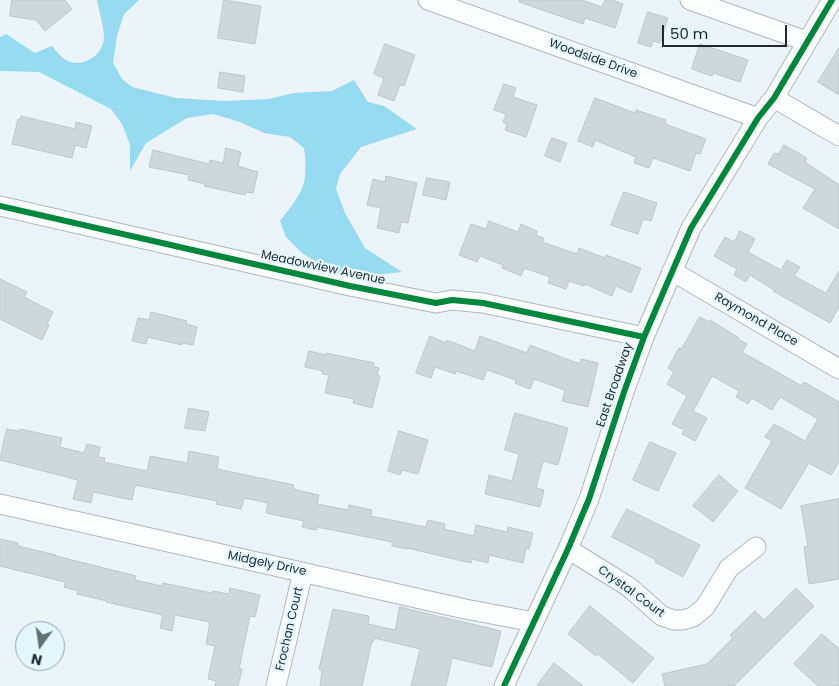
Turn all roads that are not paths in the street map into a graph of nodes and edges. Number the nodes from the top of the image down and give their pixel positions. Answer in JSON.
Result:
{"nodes":[{"id":1,"x":428,"y":0,"type":"edge"},
{"id":2,"x":690,"y":0,"type":"edge"},
{"id":3,"x":832,"y":0,"type":"edge"},
{"id":4,"x":806,"y":42,"type":"junction"},
{"id":5,"x":774,"y":98,"type":"junction"},
{"id":6,"x":758,"y":118,"type":"junction"},
{"id":7,"x":839,"y":136,"type":"edge"},
{"id":8,"x":0,"y":206,"type":"edge"},
{"id":9,"x":672,"y":271,"type":"junction"},
{"id":10,"x":644,"y":337,"type":"junction"},
{"id":11,"x":839,"y":369,"type":"edge"},
{"id":12,"x":0,"y":504,"type":"edge"},
{"id":13,"x":756,"y":548,"type":"dead end"},
{"id":14,"x":568,"y":549,"type":"junction"},
{"id":15,"x":303,"y":572,"type":"junction"},
{"id":16,"x":534,"y":622,"type":"junction"},
{"id":17,"x":511,"y":683,"type":"edge"},
{"id":18,"x":276,"y":686,"type":"edge"}],
"edges":[{"from":1,"to":6,"type":"street","name":"Woodside Drive"},
{"from":2,"to":4,"type":"street"},
{"from":3,"to":4,"type":"street","name":"East Broadway"},
{"from":4,"to":5,"type":"street","name":"East Broadway"},
{"from":5,"to":6,"type":"street","name":"East Broadway"},
{"from":5,"to":7,"type":"street"},
{"from":6,"to":9,"type":"street","name":"East Broadway"},
{"from":8,"to":10,"type":"street","name":"Meadowview Avenue"},
{"from":9,"to":10,"type":"street","name":"East Broadway"},
{"from":9,"to":11,"type":"street","name":"Raymond Place"},
{"from":10,"to":14,"type":"street","name":"East Broadway"},
{"from":12,"to":15,"type":"street","name":"Midgely Drive"},
{"from":13,"to":14,"type":"street","name":"Crystal Court"},
{"from":14,"to":16,"type":"street","name":"East Broadway"},
{"from":15,"to":16,"type":"street","name":"Midgely Drive"},
{"from":15,"to":18,"type":"street","name":"Frochan Court"},
{"from":16,"to":17,"type":"street","name":"East Broadway"}]}
